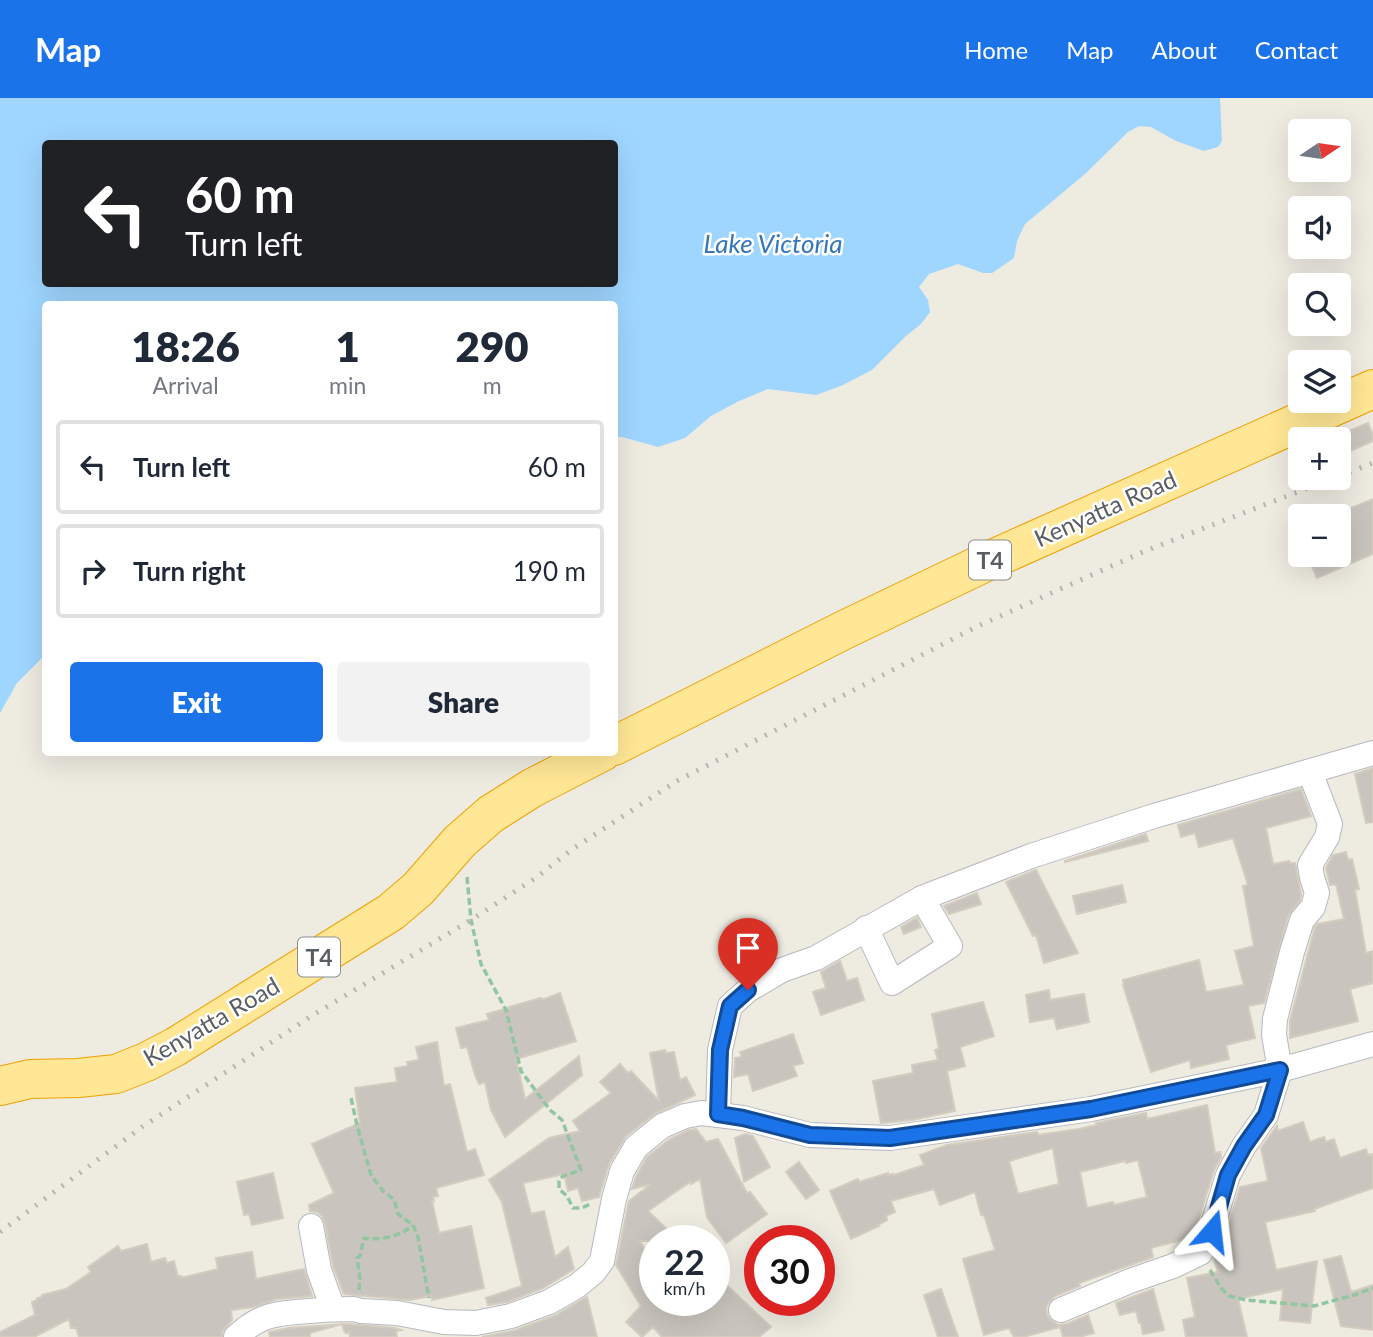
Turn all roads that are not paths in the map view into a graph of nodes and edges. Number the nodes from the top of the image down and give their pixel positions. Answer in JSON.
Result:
{"nodes":[{"id":1,"x":1373,"y":389,"type":"edge"},
{"id":2,"x":618,"y":744,"type":"edge"},
{"id":3,"x":1373,"y":753,"type":"edge"},
{"id":4,"x":594,"y":756,"type":"edge"},
{"id":5,"x":1310,"y":772,"type":"junction"},
{"id":6,"x":922,"y":898,"type":"junction"},
{"id":7,"x":866,"y":928,"type":"junction"},
{"id":8,"x":1373,"y":1044,"type":"edge"},
{"id":9,"x":1280,"y":1070,"type":"junction"},
{"id":10,"x":0,"y":1086,"type":"edge"},
{"id":11,"x":718,"y":1114,"type":"junction"},
{"id":12,"x":310,"y":1226,"type":"dead end"},
{"id":13,"x":332,"y":1309,"type":"junction"},
{"id":14,"x":1060,"y":1310,"type":"dead end"},
{"id":15,"x":415,"y":1324,"type":"edge"},
{"id":16,"x":236,"y":1337,"type":"edge"}],
"edges":[{"from":1,"to":2,"type":"highway","name":"Kenyatta Road","number":"T4"},
{"from":3,"to":5,"type":"street"},
{"from":4,"to":10,"type":"highway","name":"Kenyatta Road","number":"T4"},
{"from":5,"to":6,"type":"street"},
{"from":5,"to":9,"type":"street"},
{"from":6,"to":7,"type":"street"},
{"from":6,"to":7,"type":"street"},
{"from":7,"to":11,"type":"street"},
{"from":8,"to":9,"type":"street"},
{"from":9,"to":11,"type":"street"},
{"from":9,"to":14,"type":"street"},
{"from":11,"to":15,"type":"street"},
{"from":12,"to":13,"type":"street"},
{"from":13,"to":15,"type":"street"},
{"from":13,"to":16,"type":"street"}]}
